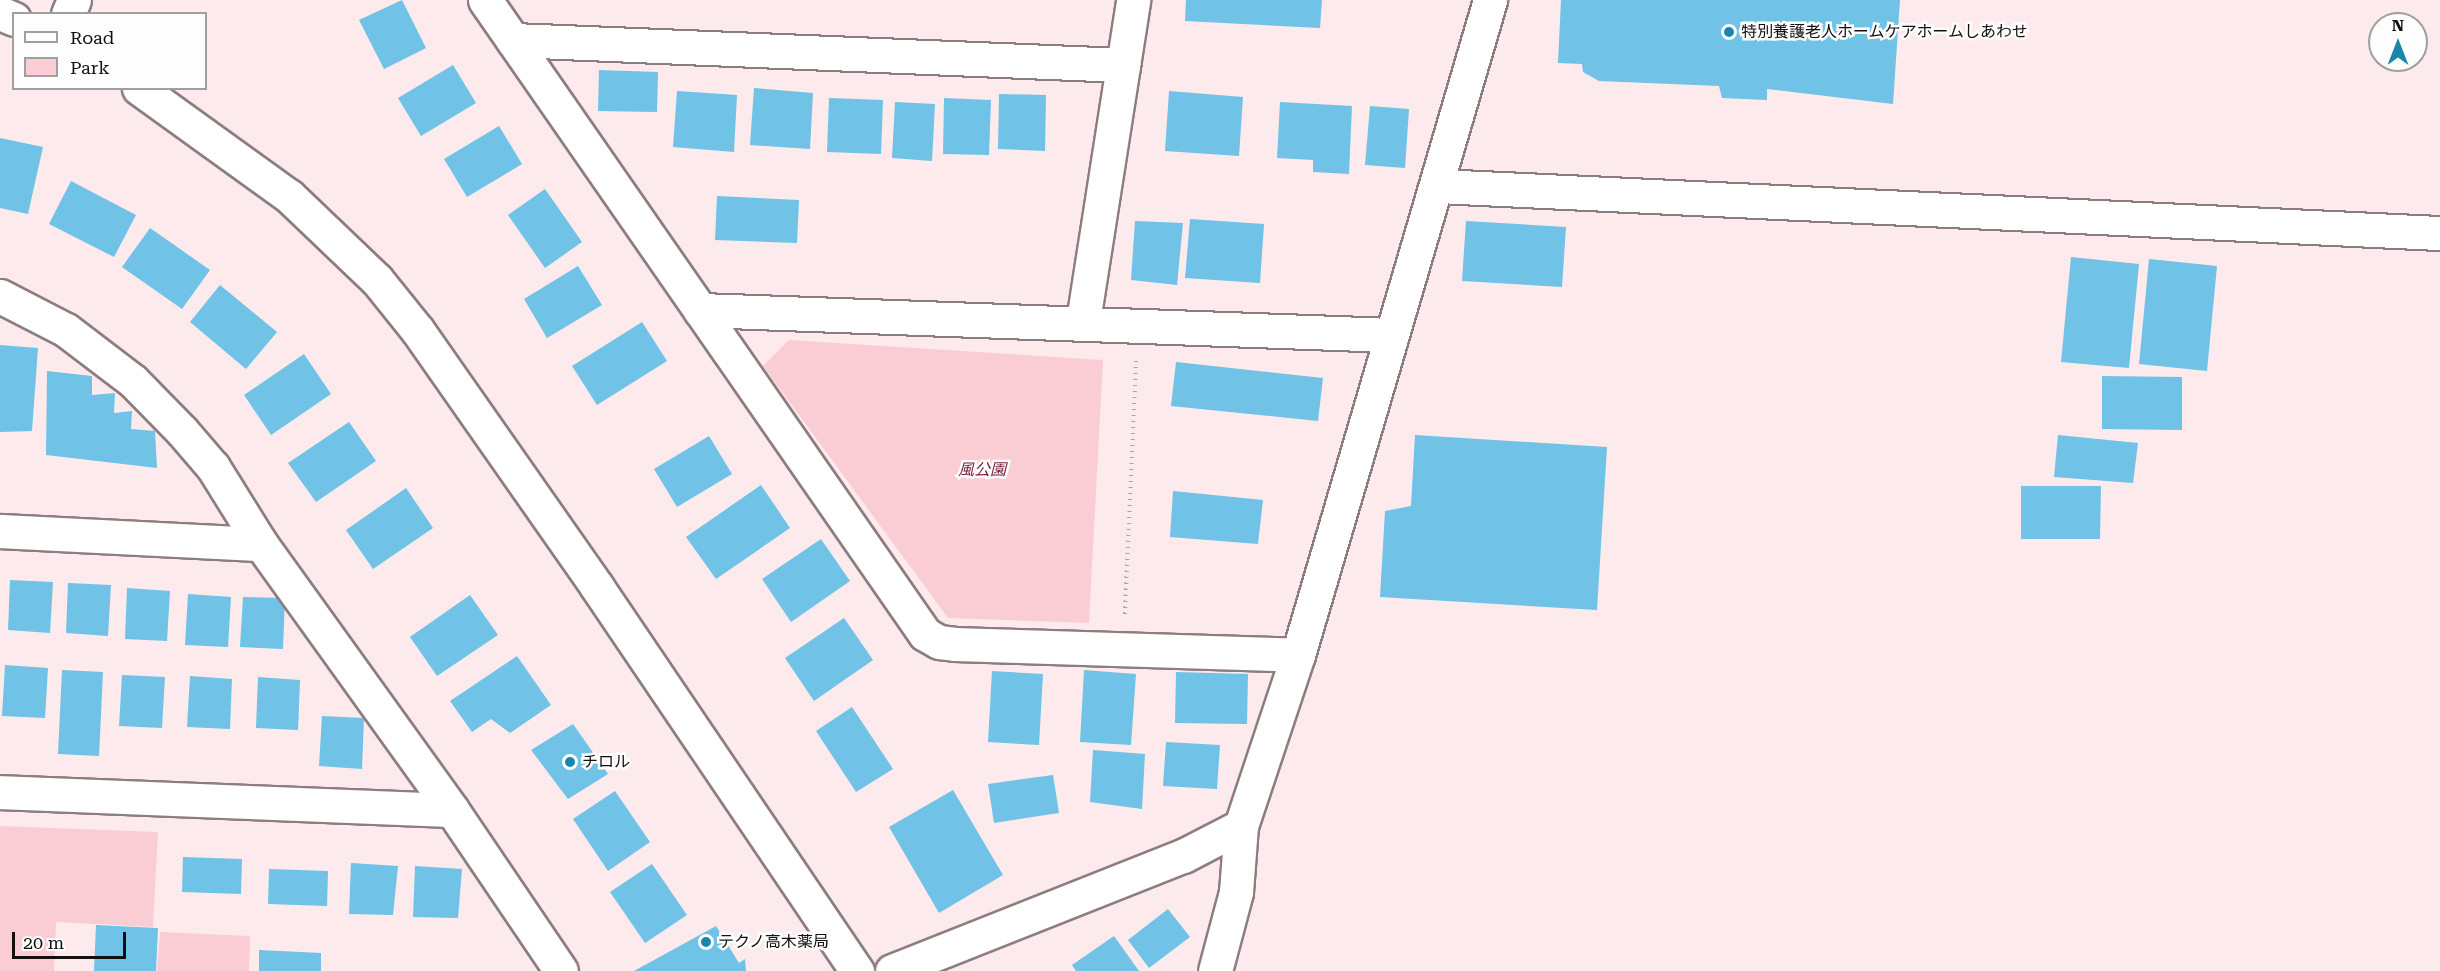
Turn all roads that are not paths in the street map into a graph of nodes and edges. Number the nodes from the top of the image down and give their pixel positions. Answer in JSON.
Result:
{"nodes":[{"id":1,"x":485,"y":0,"type":"edge"},
{"id":2,"x":1133,"y":0,"type":"edge"},
{"id":3,"x":1490,"y":0,"type":"edge"},
{"id":4,"x":513,"y":40,"type":"junction"},
{"id":5,"x":1123,"y":65,"type":"junction"},
{"id":6,"x":143,"y":90,"type":"edge"},
{"id":7,"x":1438,"y":186,"type":"junction"},
{"id":8,"x":2440,"y":233,"type":"edge"},
{"id":9,"x":0,"y":296,"type":"edge"},
{"id":10,"x":700,"y":310,"type":"junction"},
{"id":11,"x":1083,"y":321,"type":"junction"},
{"id":12,"x":1392,"y":335,"type":"junction"},
{"id":13,"x":0,"y":531,"type":"edge"},
{"id":14,"x":261,"y":544,"type":"junction"},
{"id":15,"x":1298,"y":655,"type":"junction"},
{"id":16,"x":0,"y":792,"type":"edge"},
{"id":17,"x":452,"y":810,"type":"junction"},
{"id":18,"x":1241,"y":826,"type":"junction"},
{"id":19,"x":561,"y":971,"type":"edge"},
{"id":20,"x":857,"y":971,"type":"edge"},
{"id":21,"x":892,"y":971,"type":"edge"},
{"id":22,"x":1215,"y":971,"type":"edge"}],
"edges":[{"from":1,"to":4,"type":"street"},
{"from":2,"to":5,"type":"street"},
{"from":3,"to":7,"type":"street"},
{"from":4,"to":5,"type":"street"},
{"from":4,"to":10,"type":"street"},
{"from":5,"to":11,"type":"street"},
{"from":6,"to":20,"type":"street"},
{"from":7,"to":8,"type":"street"},
{"from":7,"to":12,"type":"street"},
{"from":9,"to":14,"type":"street"},
{"from":10,"to":11,"type":"street"},
{"from":10,"to":15,"type":"street"},
{"from":11,"to":12,"type":"street"},
{"from":12,"to":15,"type":"street"},
{"from":13,"to":14,"type":"street"},
{"from":14,"to":17,"type":"street"},
{"from":15,"to":18,"type":"street"},
{"from":16,"to":17,"type":"street"},
{"from":17,"to":19,"type":"street"},
{"from":18,"to":21,"type":"street"},
{"from":18,"to":22,"type":"street"}]}
